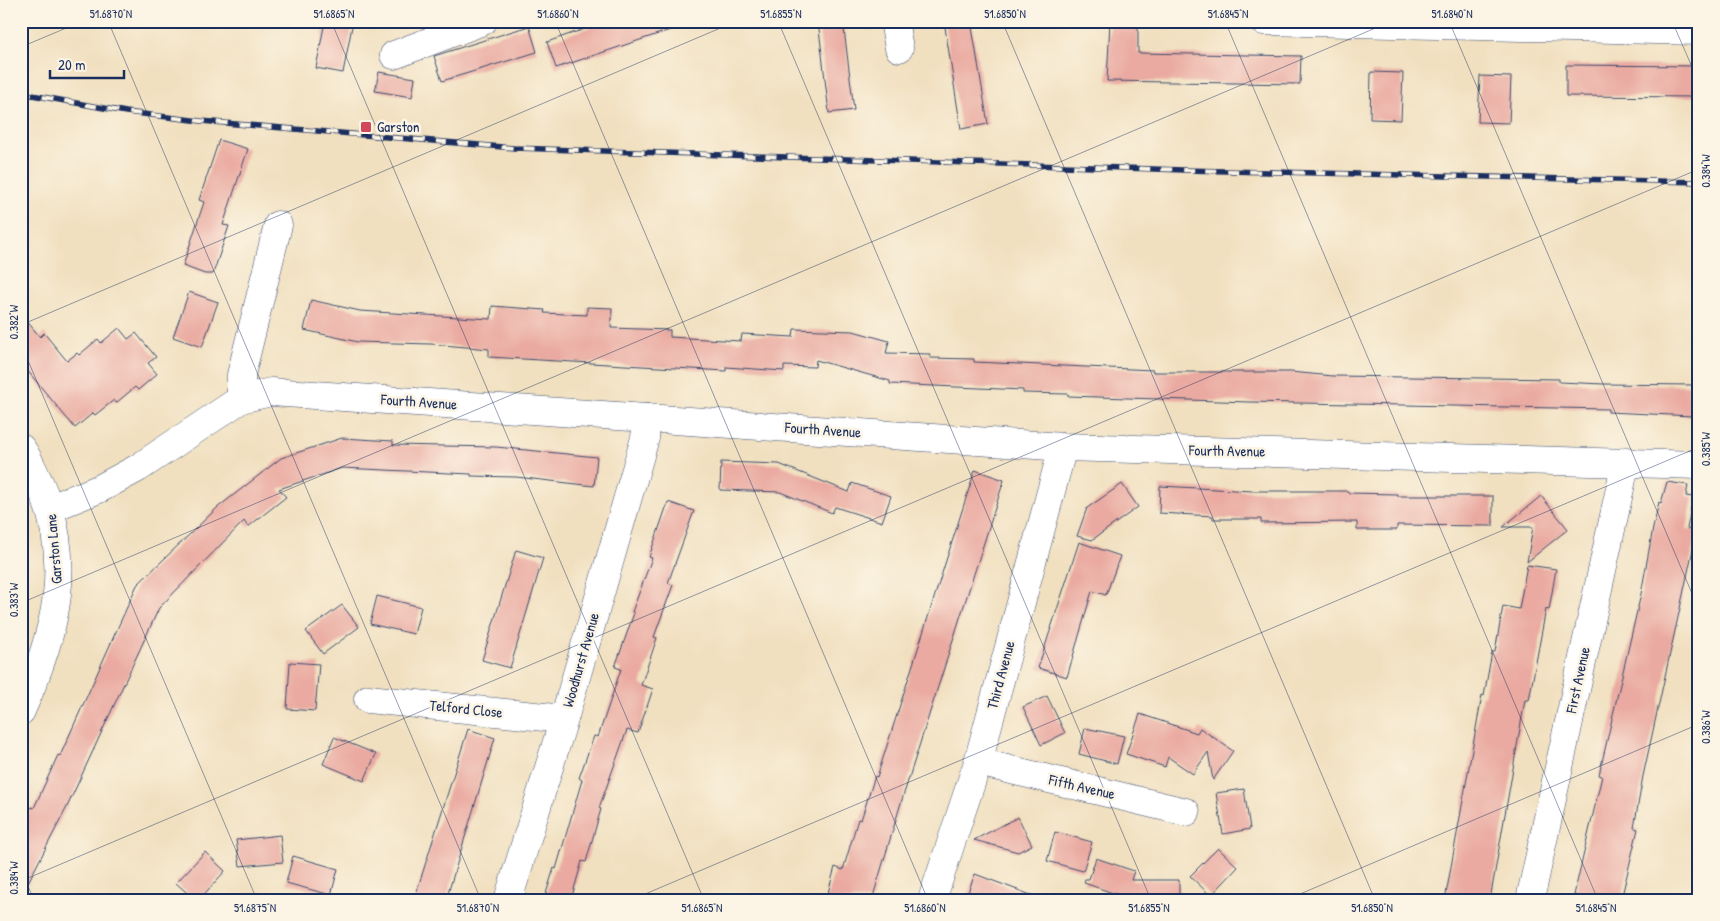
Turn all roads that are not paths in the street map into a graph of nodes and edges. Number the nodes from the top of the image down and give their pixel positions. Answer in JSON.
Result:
{"nodes":[{"id":1,"x":483,"y":21,"type":"edge"},
{"id":2,"x":894,"y":21,"type":"edge"},
{"id":3,"x":1264,"y":21,"type":"edge"},
{"id":4,"x":1699,"y":31,"type":"edge"},
{"id":5,"x":899,"y":48,"type":"dead end"},
{"id":6,"x":394,"y":55,"type":"dead end"},
{"id":7,"x":278,"y":225,"type":"dead end"},
{"id":8,"x":241,"y":399,"type":"junction"},
{"id":9,"x":647,"y":418,"type":"junction"},
{"id":10,"x":1062,"y":447,"type":"junction"},
{"id":11,"x":21,"y":448,"type":"edge"},
{"id":12,"x":1626,"y":461,"type":"junction"},
{"id":13,"x":1699,"y":465,"type":"edge"},
{"id":14,"x":51,"y":508,"type":"junction"},
{"id":15,"x":368,"y":699,"type":"dead end"},
{"id":16,"x":21,"y":711,"type":"edge"},
{"id":17,"x":564,"y":718,"type":"junction"},
{"id":18,"x":978,"y":762,"type":"junction"},
{"id":19,"x":1186,"y":812,"type":"dead end"},
{"id":20,"x":508,"y":900,"type":"edge"},
{"id":21,"x":932,"y":900,"type":"edge"},
{"id":22,"x":1530,"y":900,"type":"edge"}],
"edges":[{"from":1,"to":6,"type":"street"},
{"from":2,"to":5,"type":"street"},
{"from":3,"to":4,"type":"street"},
{"from":7,"to":8,"type":"street"},
{"from":8,"to":9,"type":"street","name":"Fourth Avenue"},
{"from":8,"to":14,"type":"street","name":"Fourth Avenue"},
{"from":9,"to":10,"type":"street","name":"Fourth Avenue"},
{"from":9,"to":17,"type":"street","name":"Woodhurst Avenue"},
{"from":10,"to":12,"type":"street","name":"Fourth Avenue"},
{"from":10,"to":18,"type":"street","name":"Third Avenue"},
{"from":11,"to":14,"type":"street","name":"Garston Lane"},
{"from":12,"to":13,"type":"street","name":"Fourth Avenue"},
{"from":12,"to":22,"type":"street","name":"First Avenue"},
{"from":14,"to":16,"type":"street","name":"Garston Lane"},
{"from":15,"to":17,"type":"street","name":"Telford Close"},
{"from":17,"to":20,"type":"street","name":"Woodhurst Avenue"},
{"from":18,"to":19,"type":"street","name":"Fifth Avenue"},
{"from":18,"to":21,"type":"street","name":"Third Avenue"}]}
